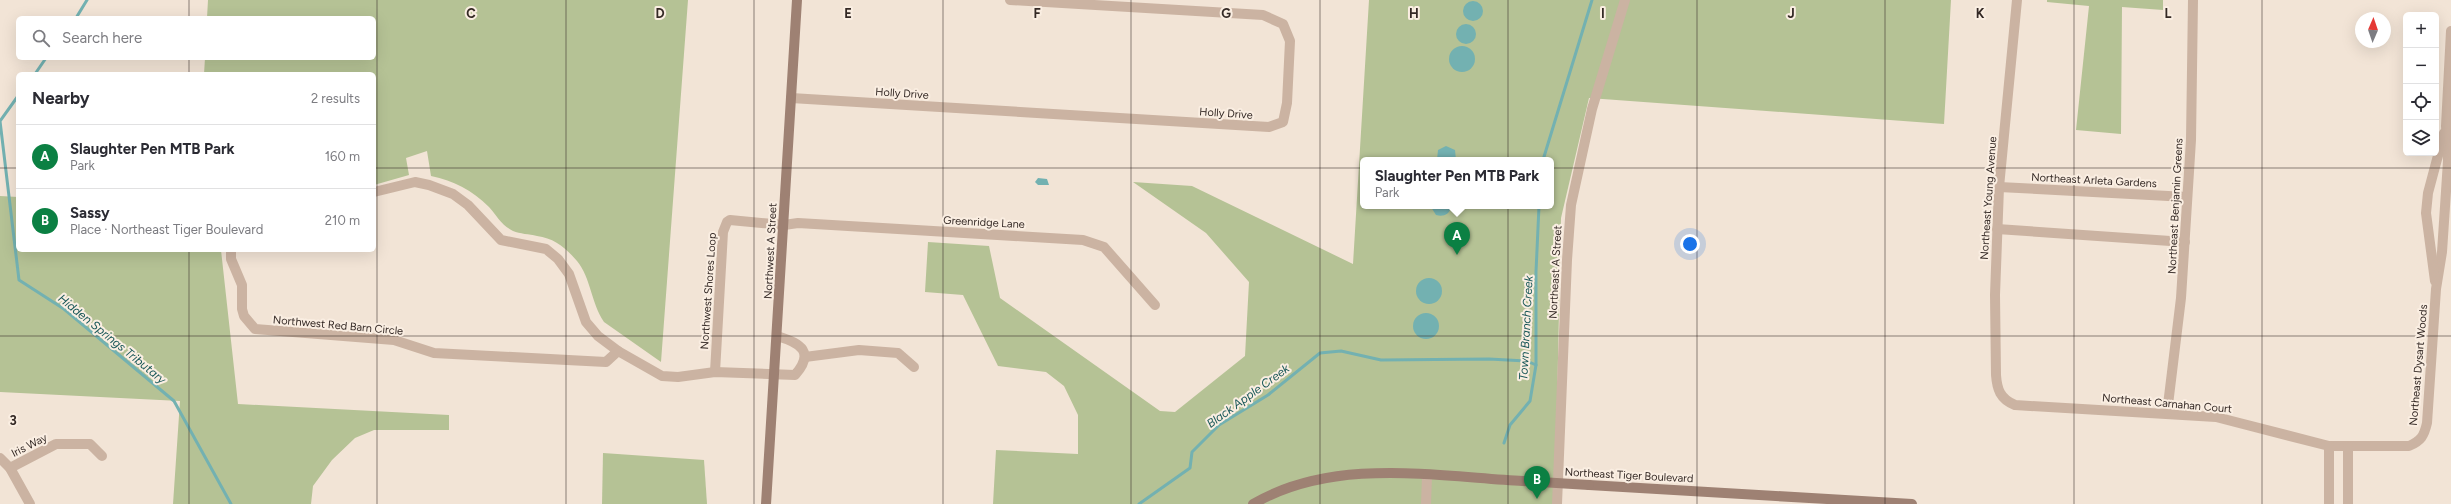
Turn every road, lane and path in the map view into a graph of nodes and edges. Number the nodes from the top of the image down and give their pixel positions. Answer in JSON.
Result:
{"nodes":[{"id":1,"x":797,"y":0,"type":"edge"},
{"id":2,"x":1010,"y":0,"type":"edge"},
{"id":3,"x":1625,"y":0,"type":"edge"},
{"id":4,"x":2017,"y":0,"type":"edge"},
{"id":5,"x":2193,"y":0,"type":"edge"},
{"id":6,"x":2451,"y":31,"type":"edge"},
{"id":7,"x":791,"y":98,"type":"junction"},
{"id":8,"x":2446,"y":126,"type":"junction"},
{"id":9,"x":1999,"y":187,"type":"junction"},
{"id":10,"x":376,"y":192,"type":"edge"},
{"id":11,"x":2187,"y":197,"type":"junction"},
{"id":12,"x":784,"y":225,"type":"junction"},
{"id":13,"x":1997,"y":229,"type":"junction"},
{"id":14,"x":2185,"y":242,"type":"junction"},
{"id":15,"x":232,"y":252,"type":"edge"},
{"id":16,"x":2436,"y":289,"type":"junction"},
{"id":17,"x":1155,"y":306,"type":"dead end"},
{"id":18,"x":777,"y":336,"type":"junction"},
{"id":19,"x":618,"y":351,"type":"junction"},
{"id":20,"x":805,"y":357,"type":"junction"},
{"id":21,"x":914,"y":367,"type":"dead end"},
{"id":22,"x":715,"y":372,"type":"junction"},
{"id":23,"x":775,"y":376,"type":"junction"},
{"id":24,"x":2002,"y":398,"type":"joint"},
{"id":25,"x":2167,"y":413,"type":"junction"},
{"id":26,"x":2329,"y":446,"type":"junction"},
{"id":27,"x":2348,"y":447,"type":"junction"},
{"id":28,"x":102,"y":456,"type":"dead end"},
{"id":29,"x":0,"y":458,"type":"edge"},
{"id":30,"x":10,"y":468,"type":"junction"},
{"id":31,"x":1427,"y":476,"type":"junction"},
{"id":32,"x":30,"y":504,"type":"edge"},
{"id":33,"x":766,"y":504,"type":"edge"},
{"id":34,"x":1252,"y":504,"type":"edge"},
{"id":35,"x":1426,"y":504,"type":"edge"},
{"id":36,"x":1557,"y":504,"type":"edge"},
{"id":37,"x":1912,"y":504,"type":"edge"},
{"id":38,"x":2329,"y":504,"type":"edge"},
{"id":39,"x":2348,"y":504,"type":"edge"}],
"edges":[{"from":1,"to":7,"type":"street","name":"Northwest A Street"},
{"from":2,"to":7,"type":"street","name":"Holly Drive"},
{"from":3,"to":36,"type":"street","name":"Northeast A Street"},
{"from":4,"to":9,"type":"street","name":"Northeast Young Avenue"},
{"from":5,"to":11,"type":"street","name":"Northeast Benjamin Greens"},
{"from":6,"to":8,"type":"street","name":"Northeast Dysart Woods"},
{"from":7,"to":12,"type":"street","name":"Northwest A Street"},
{"from":8,"to":16,"type":"street","name":"Northeast Dysart Woods"},
{"from":8,"to":16,"type":"street","name":"Northeast Dysart Woods"},
{"from":9,"to":11,"type":"street","name":"Northeast Arleta Gardens"},
{"from":9,"to":13,"type":"street","name":"Northeast Young Avenue"},
{"from":10,"to":19,"type":"street"},
{"from":11,"to":14,"type":"street","name":"Northeast Benjamin Greens"},
{"from":12,"to":17,"type":"street","name":"Greenridge Lane"},
{"from":12,"to":18,"type":"street","name":"Northwest A Street"},
{"from":12,"to":22,"type":"street","name":"Northwest Shores Loop"},
{"from":13,"to":14,"type":"street"},
{"from":13,"to":24,"type":"street","name":"Northeast Young Avenue"},
{"from":14,"to":25,"type":"street","name":"Northeast Benjamin Greens"},
{"from":15,"to":19,"type":"street","name":"Northwest Red Barn Circle"},
{"from":16,"to":27,"type":"street","name":"Northeast Dysart Woods"},
{"from":18,"to":20,"type":"street"},
{"from":18,"to":23,"type":"street","name":"Northwest A Street"},
{"from":19,"to":22,"type":"street"},
{"from":20,"to":21,"type":"street"},
{"from":20,"to":23,"type":"street"},
{"from":22,"to":23,"type":"street"},
{"from":23,"to":33,"type":"street","name":"Northwest A Street"},
{"from":24,"to":25,"type":"street","name":"Northeast Carnahan Court"},
{"from":25,"to":26,"type":"street","name":"Northeast Carnahan Court"},
{"from":26,"to":27,"type":"street","name":"Northeast Carnahan Court"},
{"from":26,"to":38,"type":"street"},
{"from":27,"to":39,"type":"street"},
{"from":28,"to":30,"type":"street","name":"Iris Way"},
{"from":29,"to":30,"type":"street"},
{"from":30,"to":32,"type":"street"},
{"from":31,"to":34,"type":"street","name":"Northeast Tiger Boulevard"},
{"from":31,"to":35,"type":"street"},
{"from":31,"to":37,"type":"street","name":"Northeast Tiger Boulevard","bridge":true}]}
